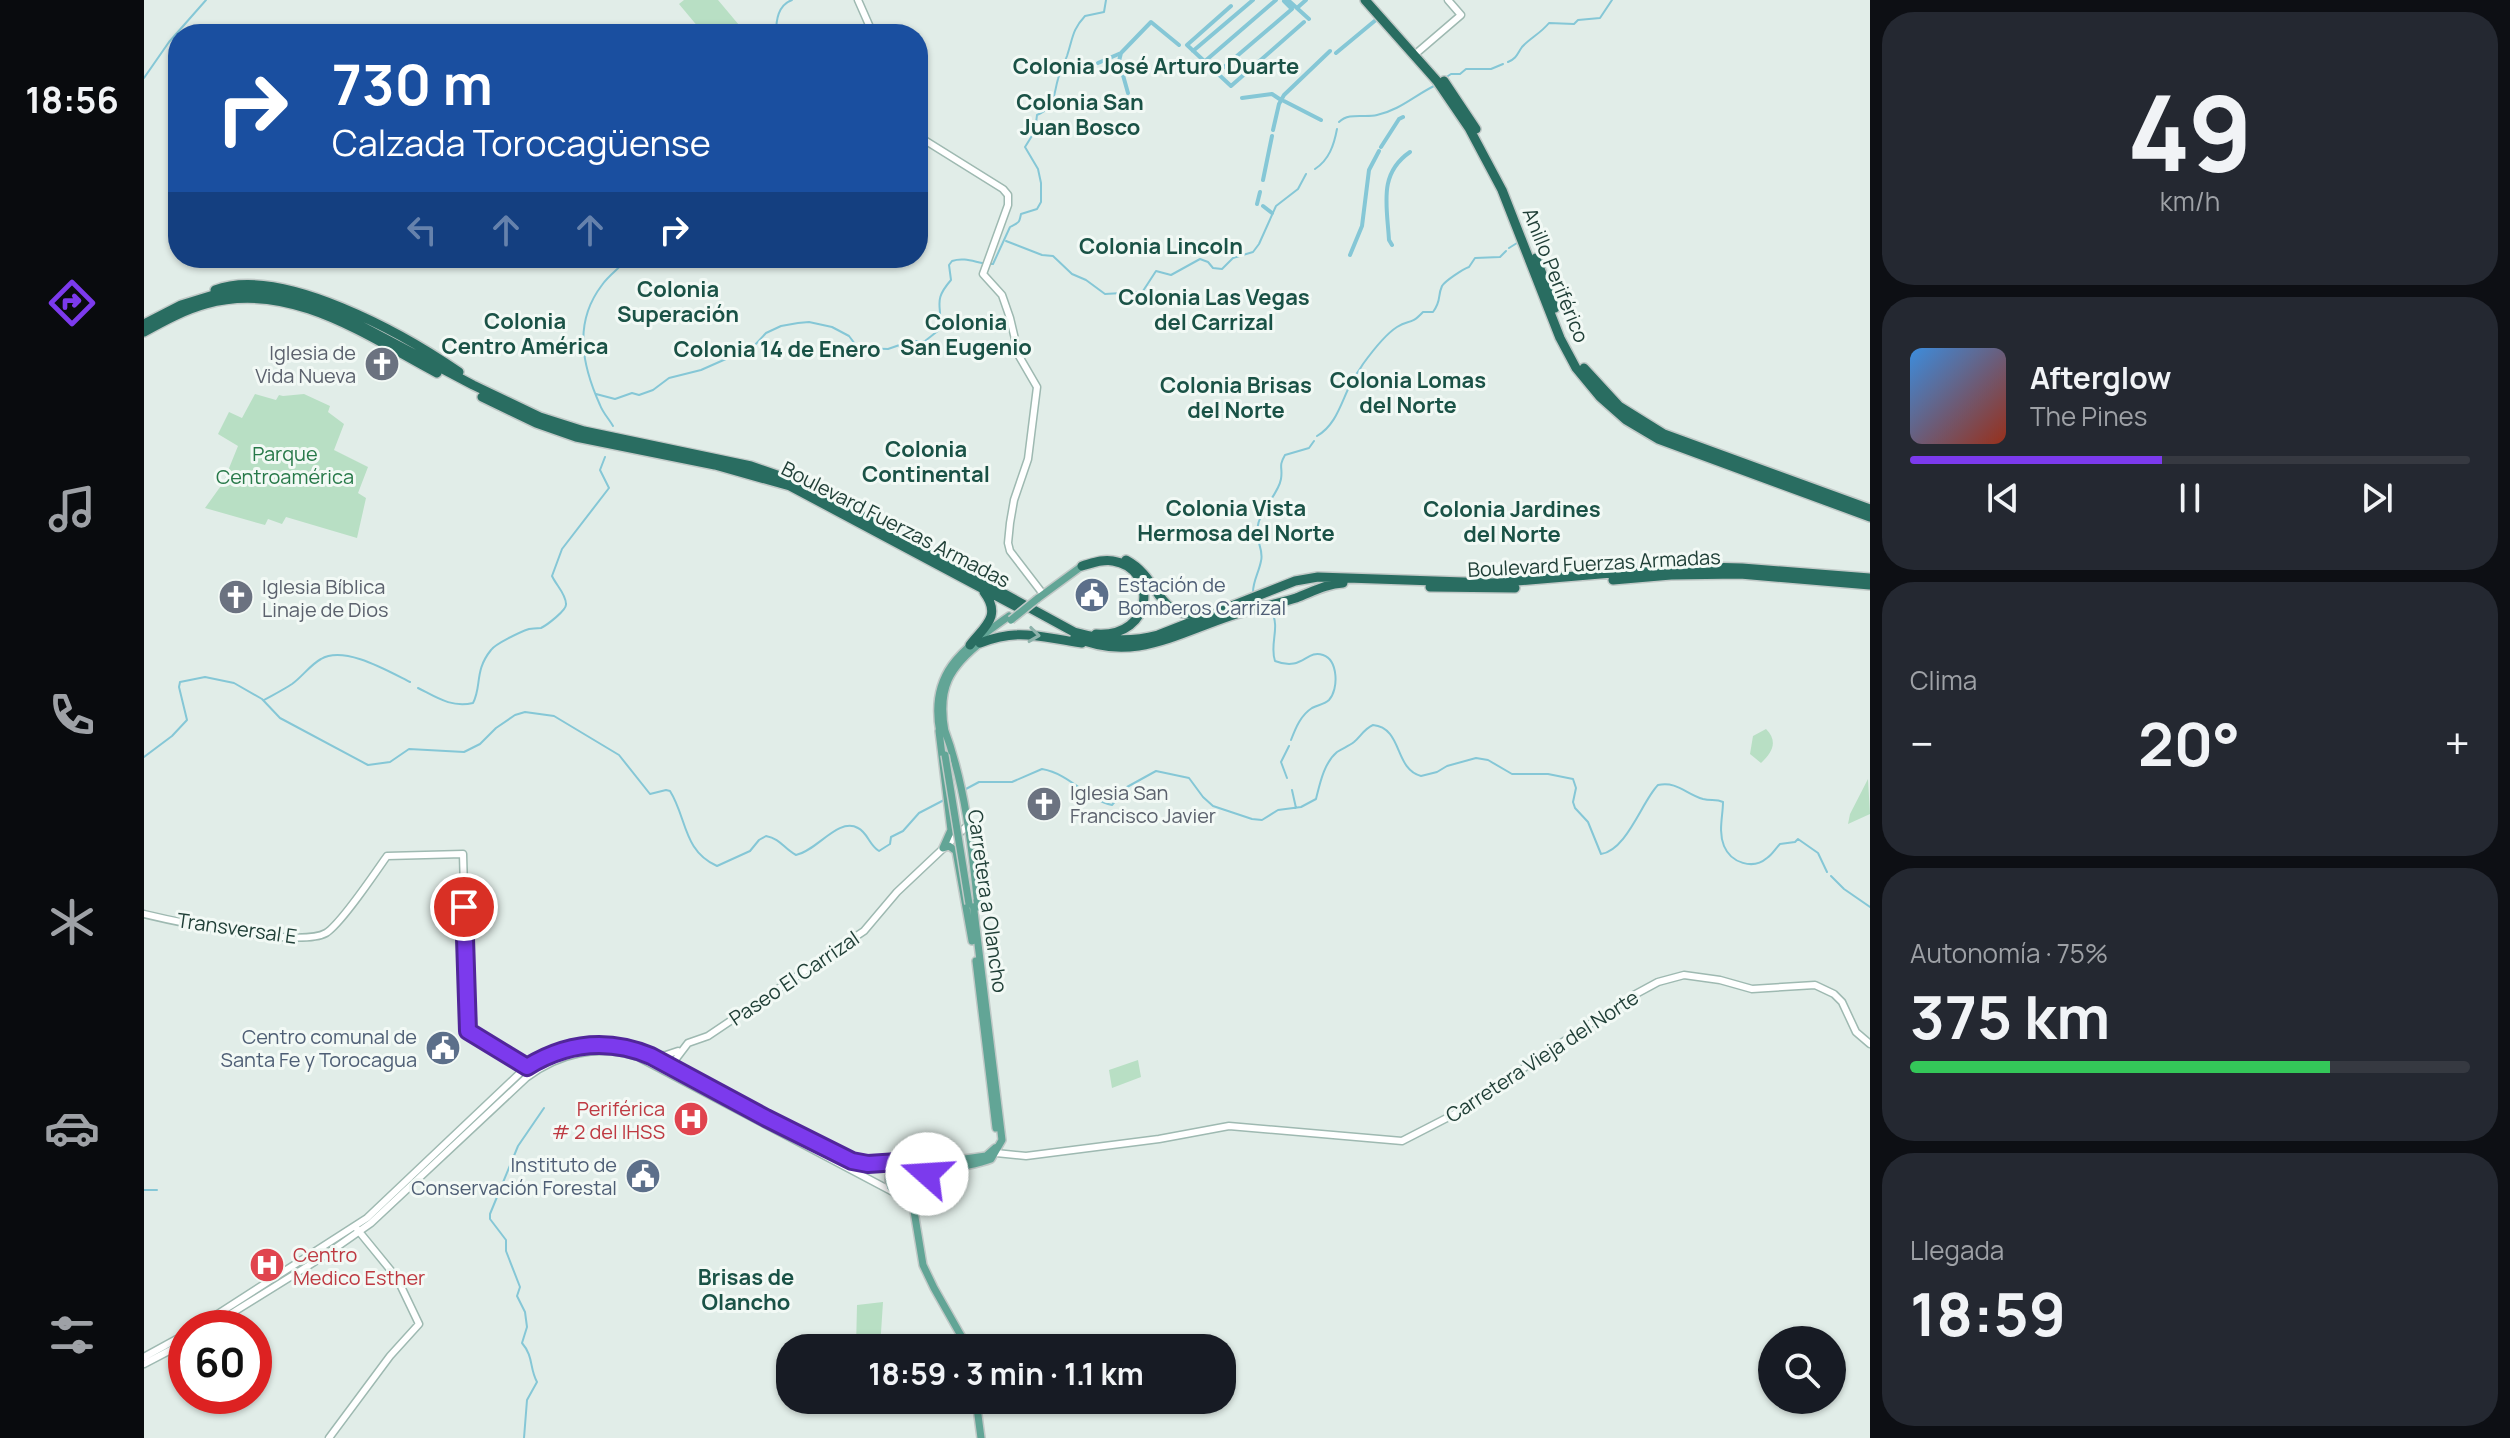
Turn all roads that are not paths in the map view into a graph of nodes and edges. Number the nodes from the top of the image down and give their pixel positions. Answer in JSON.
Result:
{"nodes":[{"id":1,"x":858,"y":0,"type":"edge"},
{"id":2,"x":1365,"y":0,"type":"edge"},
{"id":3,"x":1373,"y":0,"type":"edge"},
{"id":4,"x":1448,"y":0,"type":"edge"},
{"id":5,"x":869,"y":24,"type":"edge"},
{"id":6,"x":1419,"y":51,"type":"junction"},
{"id":7,"x":928,"y":142,"type":"edge"},
{"id":8,"x":144,"y":324,"type":"edge"},
{"id":9,"x":144,"y":332,"type":"edge"},
{"id":10,"x":1746,"y":472,"type":"junction"},
{"id":11,"x":1870,"y":509,"type":"edge"},
{"id":12,"x":1870,"y":517,"type":"edge"},
{"id":13,"x":1870,"y":523,"type":"edge"},
{"id":14,"x":1082,"y":566,"type":"junction"},
{"id":15,"x":1793,"y":576,"type":"junction"},
{"id":16,"x":1870,"y":576,"type":"edge"},
{"id":17,"x":1295,"y":581,"type":"junction"},
{"id":18,"x":1870,"y":585,"type":"edge"},
{"id":19,"x":1275,"y":588,"type":"junction"},
{"id":20,"x":982,"y":589,"type":"junction"},
{"id":21,"x":1040,"y":596,"type":"junction"},
{"id":22,"x":1299,"y":597,"type":"junction"},
{"id":23,"x":1279,"y":603,"type":"junction"},
{"id":24,"x":1210,"y":615,"type":"junction"},
{"id":25,"x":1074,"y":632,"type":"junction"},
{"id":26,"x":1089,"y":643,"type":"junction"},
{"id":27,"x":975,"y":644,"type":"junction"},
{"id":28,"x":941,"y":730,"type":"junction"},
{"id":29,"x":967,"y":826,"type":"junction"},
{"id":30,"x":953,"y":835,"type":"junction"},
{"id":31,"x":943,"y":848,"type":"junction"},
{"id":32,"x":144,"y":914,"type":"edge"},
{"id":33,"x":974,"y":941,"type":"junction"},
{"id":34,"x":1870,"y":1044,"type":"edge"},
{"id":35,"x":681,"y":1049,"type":"junction"},
{"id":36,"x":651,"y":1056,"type":"junction"},
{"id":37,"x":668,"y":1068,"type":"junction"},
{"id":38,"x":530,"y":1070,"type":"junction"},
{"id":39,"x":1000,"y":1152,"type":"junction"},
{"id":40,"x":902,"y":1161,"type":"junction"},
{"id":41,"x":922,"y":1165,"type":"junction"},
{"id":42,"x":927,"y":1184,"type":"junction"},
{"id":43,"x":921,"y":1193,"type":"junction"},
{"id":44,"x":900,"y":1196,"type":"junction"},
{"id":45,"x":914,"y":1211,"type":"junction"},
{"id":46,"x":357,"y":1229,"type":"junction"},
{"id":47,"x":225,"y":1310,"type":"edge"},
{"id":48,"x":235,"y":1310,"type":"edge"},
{"id":49,"x":960,"y":1334,"type":"edge"},
{"id":50,"x":168,"y":1344,"type":"edge"},
{"id":51,"x":168,"y":1351,"type":"edge"},
{"id":52,"x":144,"y":1357,"type":"edge"},
{"id":53,"x":144,"y":1364,"type":"edge"},
{"id":54,"x":978,"y":1414,"type":"edge"},
{"id":55,"x":329,"y":1438,"type":"edge"},
{"id":56,"x":981,"y":1438,"type":"edge"}],
"edges":[{"from":1,"to":5,"type":"street"},
{"from":2,"to":10,"type":"highway","name":"Anillo Periférico"},
{"from":3,"to":6,"type":"highway","name":"Anillo Periférico"},
{"from":4,"to":6,"type":"street"},
{"from":6,"to":11,"type":"highway","name":"Anillo Periférico"},
{"from":7,"to":21,"type":"street"},
{"from":8,"to":25,"type":"highway","name":"Boulevard Fuerzas Armadas"},
{"from":9,"to":20,"type":"highway","name":"Boulevard Fuerzas Armadas"},
{"from":10,"to":12,"type":"highway","name":"Anillo Periférico"},
{"from":10,"to":13,"type":"highway"},
{"from":14,"to":21,"type":"main road","name":"Carretera a Olancho"},
{"from":14,"to":24,"type":"highway"},
{"from":14,"to":25,"type":"highway"},
{"from":15,"to":16,"type":"highway"},
{"from":15,"to":17,"type":"highway","name":"Boulevard Fuerzas Armadas"},
{"from":15,"to":18,"type":"highway"},
{"from":15,"to":22,"type":"highway","name":"Boulevard Fuerzas Armadas"},
{"from":17,"to":19,"type":"highway","name":"Boulevard Fuerzas Armadas"},
{"from":17,"to":22,"type":"highway"},
{"from":19,"to":23,"type":"highway"},
{"from":19,"to":24,"type":"highway","name":"Boulevard Fuerzas Armadas"},
{"from":20,"to":26,"type":"highway","name":"Boulevard Fuerzas Armadas"},
{"from":20,"to":27,"type":"highway"},
{"from":21,"to":27,"type":"main road","name":"Carretera a Olancho","bridge":true},
{"from":22,"to":23,"type":"highway","name":"Boulevard Fuerzas Armadas"},
{"from":23,"to":26,"type":"highway","name":"Boulevard Fuerzas Armadas"},
{"from":24,"to":25,"type":"highway","name":"Boulevard Fuerzas Armadas"},
{"from":27,"to":26,"type":"highway","one_way":true},
{"from":27,"to":28,"type":"main road","name":"Carretera a Olancho"},
{"from":28,"to":29,"type":"main road"},
{"from":28,"to":30,"type":"main road","bridge":true},
{"from":28,"to":33,"type":"main road","name":"Carretera a Olancho","bridge":true},
{"from":29,"to":30,"type":"street"},
{"from":29,"to":33,"type":"main road"},
{"from":30,"to":31,"type":"main road"},
{"from":31,"to":33,"type":"main road"},
{"from":31,"to":35,"type":"street","name":"Paseo El Carrizal"},
{"from":32,"to":38,"type":"street","name":"Transversal E"},
{"from":33,"to":39,"type":"main road","name":"Carretera a Olancho"},
{"from":33,"to":41,"type":"main road","name":"Carretera a Olancho"},
{"from":34,"to":39,"type":"street","name":"Carretera Vieja del Norte"},
{"from":35,"to":36,"type":"street","name":"Paseo El Carrizal"},
{"from":35,"to":37,"type":"street","name":"Paseo El Carrizal"},
{"from":36,"to":37,"type":"street"},
{"from":36,"to":38,"type":"street"},
{"from":37,"to":38,"type":"street"},
{"from":37,"to":40,"type":"street"},
{"from":37,"to":44,"type":"street"},
{"from":38,"to":46,"type":"street"},
{"from":39,"to":42,"type":"main road"},
{"from":40,"to":41,"type":"main road"},
{"from":40,"to":44,"type":"main road"},
{"from":41,"to":42,"type":"main road"},
{"from":42,"to":43,"type":"main road"},
{"from":43,"to":44,"type":"main road"},
{"from":43,"to":45,"type":"main road"},
{"from":44,"to":45,"type":"main road"},
{"from":45,"to":49,"type":"main road"},
{"from":46,"to":47,"type":"street"},
{"from":46,"to":48,"type":"street"},
{"from":46,"to":55,"type":"street"},
{"from":50,"to":52,"type":"street"},
{"from":51,"to":53,"type":"street"},
{"from":54,"to":56,"type":"main road"}]}
